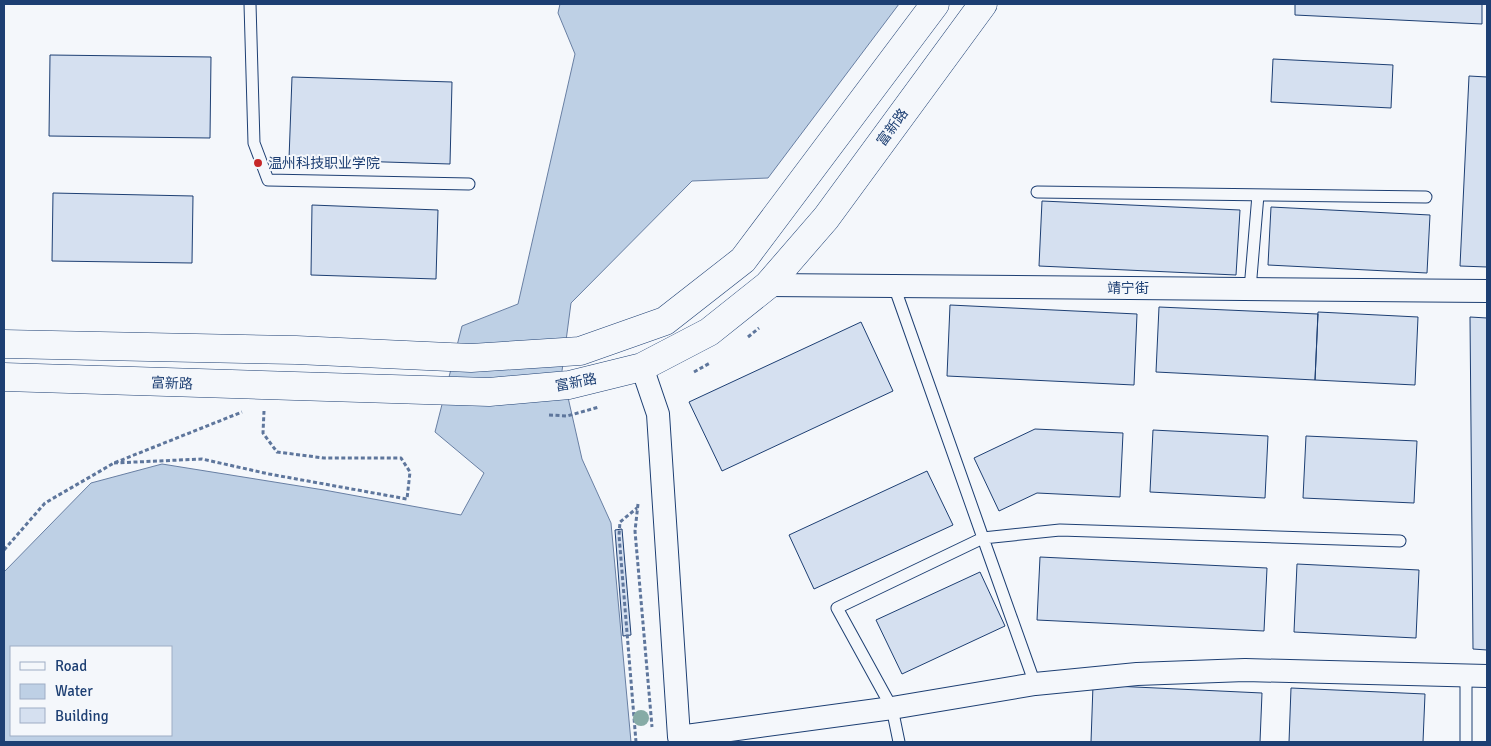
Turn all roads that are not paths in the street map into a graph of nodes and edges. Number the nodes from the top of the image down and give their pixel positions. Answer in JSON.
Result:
{"nodes":[{"id":1,"x":250,"y":4,"type":"edge"},
{"id":2,"x":935,"y":4,"type":"edge"},
{"id":3,"x":983,"y":4,"type":"edge"},
{"id":4,"x":469,"y":184,"type":"dead end"},
{"id":5,"x":1036,"y":192,"type":"dead end"},
{"id":6,"x":1258,"y":195,"type":"junction"},
{"id":7,"x":1426,"y":197,"type":"dead end"},
{"id":8,"x":768,"y":286,"type":"junction"},
{"id":9,"x":894,"y":286,"type":"junction"},
{"id":10,"x":1250,"y":289,"type":"junction"},
{"id":11,"x":1487,"y":290,"type":"edge"},
{"id":12,"x":4,"y":344,"type":"edge"},
{"id":13,"x":642,"y":367,"type":"junction"},
{"id":14,"x":4,"y":378,"type":"edge"},
{"id":15,"x":983,"y":538,"type":"junction"},
{"id":16,"x":1400,"y":541,"type":"dead end"},
{"id":17,"x":1477,"y":675,"type":"edge"},
{"id":18,"x":1035,"y":684,"type":"junction"},
{"id":19,"x":892,"y":708,"type":"junction"},
{"id":20,"x":718,"y":737,"type":"edge"},
{"id":21,"x":898,"y":742,"type":"edge"},
{"id":22,"x":1466,"y":742,"type":"edge"}],
"edges":[{"from":1,"to":4,"type":"lane"},
{"from":2,"to":12,"type":"street"},
{"from":3,"to":8,"type":"street","name":"富新路"},
{"from":5,"to":6,"type":"lane"},
{"from":6,"to":7,"type":"lane"},
{"from":6,"to":10,"type":"lane"},
{"from":8,"to":9,"type":"street","name":"靖宁街"},
{"from":8,"to":13,"type":"street","name":"富新路"},
{"from":9,"to":10,"type":"street","name":"靖宁街"},
{"from":9,"to":15,"type":"lane"},
{"from":10,"to":11,"type":"street","name":"靖宁街"},
{"from":13,"to":14,"type":"street","name":"富新路"},
{"from":13,"to":20,"type":"street"},
{"from":15,"to":16,"type":"lane"},
{"from":15,"to":18,"type":"lane"},
{"from":15,"to":19,"type":"lane"},
{"from":17,"to":18,"type":"street"},
{"from":17,"to":22,"type":"lane"},
{"from":18,"to":19,"type":"street"},
{"from":19,"to":20,"type":"street"},
{"from":19,"to":21,"type":"lane"}]}
